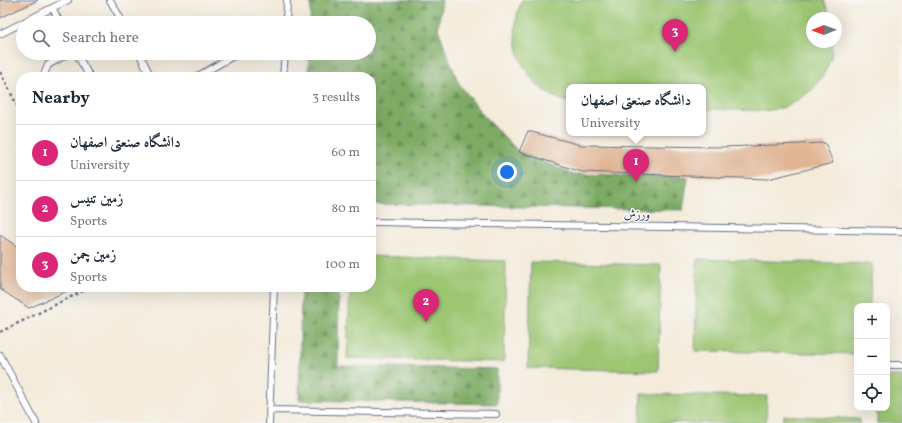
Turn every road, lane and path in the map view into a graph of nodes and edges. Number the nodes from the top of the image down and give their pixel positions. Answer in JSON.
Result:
{"nodes":[{"id":1,"x":68,"y":0,"type":"edge"},
{"id":2,"x":110,"y":0,"type":"edge"},
{"id":3,"x":287,"y":0,"type":"edge"},
{"id":4,"x":53,"y":9,"type":"junction"},
{"id":5,"x":38,"y":16,"type":"edge"},
{"id":6,"x":56,"y":16,"type":"edge"},
{"id":7,"x":119,"y":16,"type":"edge"},
{"id":8,"x":286,"y":16,"type":"edge"},
{"id":9,"x":16,"y":26,"type":"edge"},
{"id":10,"x":0,"y":34,"type":"edge"},
{"id":11,"x":57,"y":60,"type":"edge"},
{"id":12,"x":80,"y":60,"type":"edge"},
{"id":13,"x":142,"y":60,"type":"edge"},
{"id":14,"x":226,"y":60,"type":"edge"},
{"id":15,"x":284,"y":60,"type":"edge"},
{"id":16,"x":0,"y":72,"type":"edge"},
{"id":17,"x":45,"y":72,"type":"edge"},
{"id":18,"x":87,"y":72,"type":"edge"},
{"id":19,"x":148,"y":72,"type":"edge"},
{"id":20,"x":205,"y":72,"type":"edge"},
{"id":21,"x":284,"y":72,"type":"edge"},
{"id":22,"x":16,"y":103,"type":"edge"},
{"id":23,"x":376,"y":222,"type":"edge"},
{"id":24,"x":902,"y":231,"type":"edge"},
{"id":25,"x":81,"y":292,"type":"edge"},
{"id":26,"x":274,"y":292,"type":"edge"},
{"id":27,"x":0,"y":332,"type":"edge"},
{"id":28,"x":0,"y":355,"type":"edge"},
{"id":29,"x":890,"y":365,"type":"edge"},
{"id":30,"x":902,"y":366,"type":"edge"},
{"id":31,"x":269,"y":410,"type":"junction"},
{"id":32,"x":496,"y":414,"type":"dead end"},
{"id":33,"x":36,"y":423,"type":"edge"},
{"id":34,"x":269,"y":423,"type":"edge"}],
"edges":[{"from":1,"to":4,"type":"lane"},
{"from":2,"to":7,"type":"lane"},
{"from":3,"to":8,"type":"lane"},
{"from":4,"to":5,"type":"lane"},
{"from":4,"to":6,"type":"lane"},
{"from":9,"to":10,"type":"lane"},
{"from":11,"to":17,"type":"lane"},
{"from":12,"to":18,"type":"lane"},
{"from":13,"to":19,"type":"lane"},
{"from":14,"to":20,"type":"lane"},
{"from":15,"to":21,"type":"lane"},
{"from":16,"to":22,"type":"path"},
{"from":23,"to":24,"type":"lane","name":"ورزش"},
{"from":25,"to":27,"type":"path"},
{"from":26,"to":31,"type":"lane"},
{"from":28,"to":33,"type":"lane"},
{"from":29,"to":30,"type":"lane"},
{"from":31,"to":32,"type":"lane"},
{"from":31,"to":34,"type":"lane"}]}
